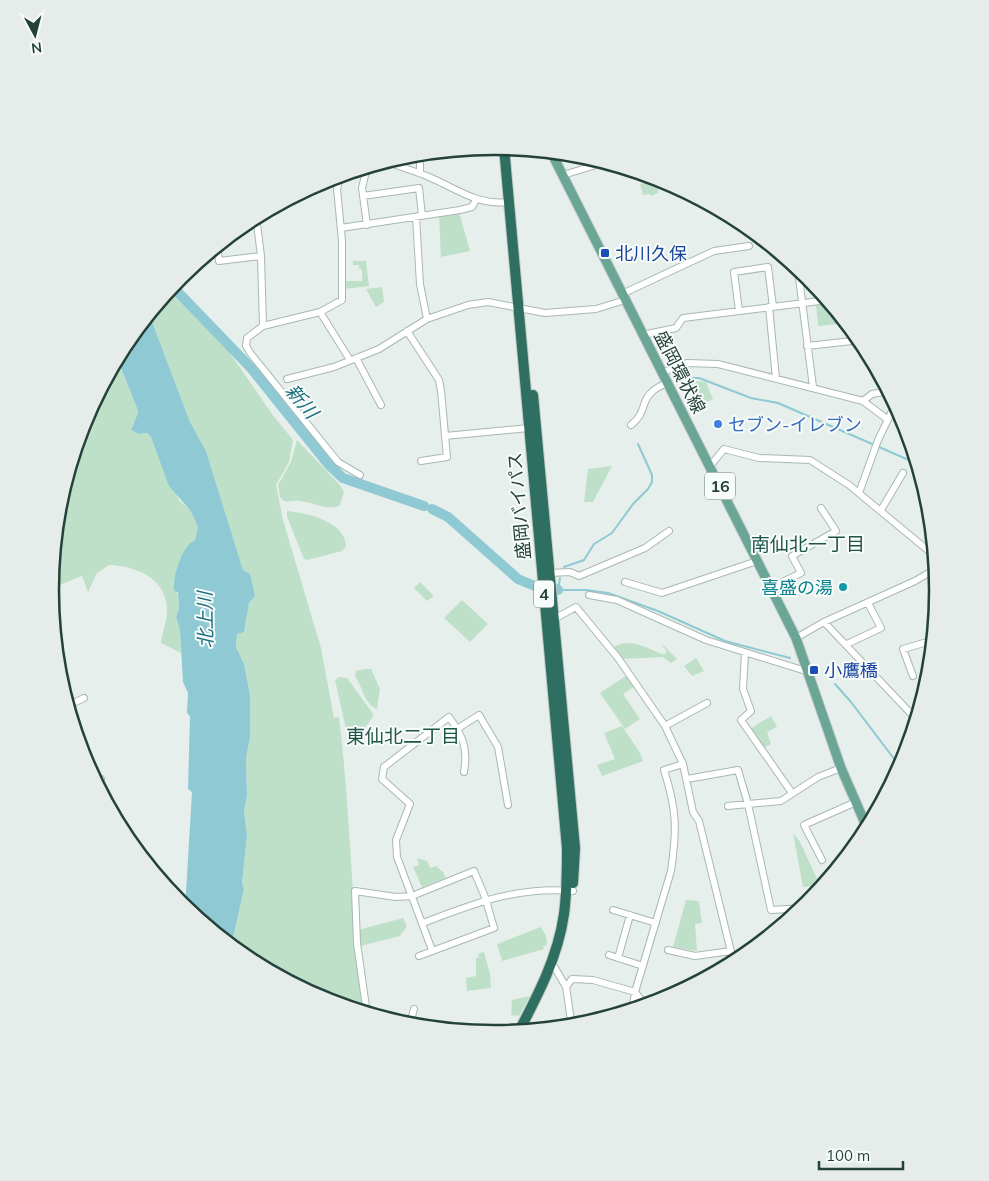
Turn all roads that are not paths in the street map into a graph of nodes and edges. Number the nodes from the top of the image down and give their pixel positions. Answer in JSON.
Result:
{"nodes":[{"id":1,"x":505,"y":155,"type":"edge"},
{"id":2,"x":511,"y":156,"type":"edge"},
{"id":3,"x":555,"y":159,"type":"edge"},
{"id":4,"x":420,"y":161,"type":"edge"},
{"id":5,"x":401,"y":165,"type":"edge"},
{"id":6,"x":592,"y":166,"type":"edge"},
{"id":7,"x":420,"y":173,"type":"junction"},
{"id":8,"x":563,"y":174,"type":"junction"},
{"id":9,"x":365,"y":175,"type":"edge"},
{"id":10,"x":338,"y":184,"type":"edge"},
{"id":11,"x":363,"y":196,"type":"junction"},
{"id":12,"x":476,"y":200,"type":"junction"},
{"id":13,"x":509,"y":202,"type":"junction"},
{"id":14,"x":419,"y":216,"type":"junction"},
{"id":15,"x":257,"y":225,"type":"edge"},
{"id":16,"x":366,"y":225,"type":"junction"},
{"id":17,"x":341,"y":228,"type":"junction"},
{"id":18,"x":749,"y":246,"type":"dead end"},
{"id":19,"x":218,"y":254,"type":"edge"},
{"id":20,"x":261,"y":256,"type":"junction"},
{"id":21,"x":799,"y":278,"type":"edge"},
{"id":22,"x":622,"y":298,"type":"junction"},
{"id":23,"x":820,"y":301,"type":"edge"},
{"id":24,"x":801,"y":303,"type":"junction"},
{"id":25,"x":771,"y":307,"type":"junction"},
{"id":26,"x":524,"y":310,"type":"junction"},
{"id":27,"x":739,"y":311,"type":"junction"},
{"id":28,"x":320,"y":312,"type":"junction"},
{"id":29,"x":427,"y":319,"type":"junction"},
{"id":30,"x":263,"y":326,"type":"junction"},
{"id":31,"x":407,"y":331,"type":"junction"},
{"id":32,"x":642,"y":335,"type":"junction"},
{"id":33,"x":852,"y":341,"type":"edge"},
{"id":34,"x":808,"y":346,"type":"junction"},
{"id":35,"x":353,"y":359,"type":"junction"},
{"id":36,"x":661,"y":373,"type":"junction"},
{"id":37,"x":776,"y":378,"type":"junction"},
{"id":38,"x":287,"y":379,"type":"dead end"},
{"id":39,"x":667,"y":383,"type":"junction"},
{"id":40,"x":813,"y":387,"type":"junction"},
{"id":41,"x":882,"y":392,"type":"edge"},
{"id":42,"x":863,"y":402,"type":"junction"},
{"id":43,"x":381,"y":405,"type":"dead end"},
{"id":44,"x":891,"y":411,"type":"edge"},
{"id":45,"x":887,"y":419,"type":"junction"},
{"id":46,"x":631,"y":425,"type":"dead end"},
{"id":47,"x":528,"y":428,"type":"junction"},
{"id":48,"x":445,"y":436,"type":"junction"},
{"id":49,"x":421,"y":461,"type":"dead end"},
{"id":50,"x":710,"y":466,"type":"junction"},
{"id":51,"x":903,"y":473,"type":"dead end"},
{"id":52,"x":360,"y":475,"type":"dead end"},
{"id":53,"x":859,"y":493,"type":"junction"},
{"id":54,"x":821,"y":508,"type":"dead end"},
{"id":55,"x":881,"y":510,"type":"junction"},
{"id":56,"x":669,"y":531,"type":"dead end"},
{"id":57,"x":928,"y":551,"type":"edge"},
{"id":58,"x":757,"y":561,"type":"junction"},
{"id":59,"x":929,"y":572,"type":"edge"},
{"id":60,"x":550,"y":573,"type":"junction"},
{"id":61,"x":625,"y":582,"type":"dead end"},
{"id":62,"x":770,"y":588,"type":"junction"},
{"id":63,"x":588,"y":595,"type":"dead end"},
{"id":64,"x":868,"y":603,"type":"junction"},
{"id":65,"x":554,"y":619,"type":"junction"},
{"id":66,"x":824,"y":622,"type":"junction"},
{"id":67,"x":796,"y":638,"type":"junction"},
{"id":68,"x":927,"y":642,"type":"edge"},
{"id":69,"x":847,"y":644,"type":"junction"},
{"id":70,"x":745,"y":653,"type":"junction"},
{"id":71,"x":810,"y":672,"type":"junction"},
{"id":72,"x":913,"y":676,"type":"dead end"},
{"id":73,"x":84,"y":698,"type":"dead end"},
{"id":74,"x":74,"y":703,"type":"edge"},
{"id":75,"x":707,"y":703,"type":"dead end"},
{"id":76,"x":912,"y":714,"type":"edge"},
{"id":77,"x":665,"y":726,"type":"junction"},
{"id":78,"x":457,"y":729,"type":"junction"},
{"id":79,"x":683,"y":764,"type":"junction"},
{"id":80,"x":841,"y":768,"type":"junction"},
{"id":81,"x":464,"y":772,"type":"dead end"},
{"id":82,"x":686,"y":779,"type":"junction"},
{"id":83,"x":792,"y":793,"type":"junction"},
{"id":84,"x":856,"y":802,"type":"junction"},
{"id":85,"x":748,"y":804,"type":"junction"},
{"id":86,"x":508,"y":805,"type":"dead end"},
{"id":87,"x":728,"y":806,"type":"dead end"},
{"id":88,"x":864,"y":821,"type":"edge"},
{"id":89,"x":822,"y":860,"type":"dead end"},
{"id":90,"x":570,"y":891,"type":"junction"},
{"id":91,"x":412,"y":896,"type":"junction"},
{"id":92,"x":486,"y":900,"type":"junction"},
{"id":93,"x":792,"y":909,"type":"edge"},
{"id":94,"x":613,"y":910,"type":"dead end"},
{"id":95,"x":630,"y":915,"type":"junction"},
{"id":96,"x":423,"y":923,"type":"junction"},
{"id":97,"x":656,"y":923,"type":"junction"},
{"id":98,"x":432,"y":950,"type":"junction"},
{"id":99,"x":668,"y":950,"type":"dead end"},
{"id":100,"x":731,"y":951,"type":"junction"},
{"id":101,"x":609,"y":955,"type":"dead end"},
{"id":102,"x":419,"y":956,"type":"dead end"},
{"id":103,"x":732,"y":956,"type":"edge"},
{"id":104,"x":618,"y":958,"type":"junction"},
{"id":105,"x":643,"y":966,"type":"junction"},
{"id":106,"x":555,"y":968,"type":"junction"},
{"id":107,"x":566,"y":987,"type":"junction"},
{"id":108,"x":635,"y":992,"type":"junction"},
{"id":109,"x":642,"y":1000,"type":"edge"},
{"id":110,"x":633,"y":1004,"type":"edge"},
{"id":111,"x":366,"y":1006,"type":"edge"},
{"id":112,"x":414,"y":1009,"type":"dead end"},
{"id":113,"x":411,"y":1018,"type":"edge"},
{"id":114,"x":571,"y":1020,"type":"edge"},
{"id":115,"x":522,"y":1025,"type":"edge"},
{"id":116,"x":528,"y":1025,"type":"edge"}],
"edges":[{"from":1,"to":13,"type":"highway","name":"盛岡バイパス","number":"4"},
{"from":2,"to":26,"type":"highway","name":"盛岡バイパス","number":"4"},
{"from":3,"to":8,"type":"main road","name":"盛岡環状線","number":"16"},
{"from":4,"to":7,"type":"street"},
{"from":5,"to":7,"type":"street"},
{"from":6,"to":8,"type":"street"},
{"from":7,"to":12,"type":"street"},
{"from":8,"to":22,"type":"main road","name":"盛岡環状線","number":"16"},
{"from":9,"to":11,"type":"street"},
{"from":10,"to":17,"type":"street"},
{"from":11,"to":14,"type":"street"},
{"from":11,"to":16,"type":"street"},
{"from":12,"to":13,"type":"street"},
{"from":12,"to":14,"type":"street"},
{"from":13,"to":26,"type":"highway","name":"盛岡バイパス","number":"4"},
{"from":14,"to":16,"type":"street"},
{"from":14,"to":29,"type":"street"},
{"from":15,"to":20,"type":"street"},
{"from":16,"to":17,"type":"street"},
{"from":17,"to":28,"type":"street"},
{"from":18,"to":22,"type":"street"},
{"from":19,"to":20,"type":"street"},
{"from":20,"to":30,"type":"street"},
{"from":21,"to":24,"type":"street"},
{"from":22,"to":26,"type":"street"},
{"from":22,"to":32,"type":"main road","name":"盛岡環状線","number":"16"},
{"from":23,"to":24,"type":"street"},
{"from":24,"to":25,"type":"street"},
{"from":24,"to":34,"type":"street"},
{"from":25,"to":27,"type":"street"},
{"from":25,"to":27,"type":"street"},
{"from":25,"to":37,"type":"street"},
{"from":26,"to":29,"type":"street"},
{"from":26,"to":47,"type":"highway","name":"盛岡バイパス","number":"4"},
{"from":26,"to":60,"type":"highway","name":"盛岡バイパス","number":"4"},
{"from":27,"to":32,"type":"street"},
{"from":28,"to":30,"type":"street"},
{"from":28,"to":35,"type":"street"},
{"from":29,"to":31,"type":"street"},
{"from":30,"to":52,"type":"street"},
{"from":31,"to":35,"type":"street"},
{"from":31,"to":48,"type":"street"},
{"from":32,"to":36,"type":"main road","name":"盛岡環状線","number":"16"},
{"from":33,"to":34,"type":"street"},
{"from":34,"to":40,"type":"street"},
{"from":35,"to":38,"type":"street"},
{"from":35,"to":43,"type":"street"},
{"from":36,"to":37,"type":"street"},
{"from":36,"to":39,"type":"main road","name":"盛岡環状線","number":"16"},
{"from":37,"to":40,"type":"street"},
{"from":39,"to":46,"type":"street"},
{"from":39,"to":50,"type":"main road","name":"盛岡環状線","number":"16"},
{"from":40,"to":42,"type":"street"},
{"from":41,"to":42,"type":"street"},
{"from":42,"to":45,"type":"street"},
{"from":44,"to":45,"type":"street"},
{"from":45,"to":53,"type":"street"},
{"from":47,"to":48,"type":"street"},
{"from":47,"to":90,"type":"highway","name":"盛岡バイパス","number":"4"},
{"from":48,"to":49,"type":"street"},
{"from":50,"to":53,"type":"street"},
{"from":50,"to":58,"type":"main road","name":"盛岡環状線","number":"16"},
{"from":51,"to":55,"type":"street"},
{"from":53,"to":55,"type":"street"},
{"from":54,"to":62,"type":"street"},
{"from":55,"to":57,"type":"street"},
{"from":56,"to":60,"type":"street"},
{"from":58,"to":61,"type":"street"},
{"from":58,"to":62,"type":"main road","name":"盛岡環状線","number":"16"},
{"from":59,"to":64,"type":"street"},
{"from":60,"to":65,"type":"highway","name":"盛岡バイパス","number":"4"},
{"from":62,"to":67,"type":"main road","name":"盛岡環状線","number":"16"},
{"from":63,"to":70,"type":"street"},
{"from":64,"to":66,"type":"street"},
{"from":64,"to":69,"type":"street"},
{"from":65,"to":77,"type":"street"},
{"from":65,"to":90,"type":"highway","name":"盛岡バイパス","number":"4"},
{"from":66,"to":67,"type":"street"},
{"from":66,"to":69,"type":"street"},
{"from":67,"to":71,"type":"main road","name":"盛岡環状線","number":"16"},
{"from":68,"to":72,"type":"street"},
{"from":69,"to":76,"type":"street"},
{"from":70,"to":71,"type":"street"},
{"from":70,"to":83,"type":"street"},
{"from":71,"to":80,"type":"main road","name":"盛岡環状線","number":"16"},
{"from":73,"to":74,"type":"street"},
{"from":75,"to":77,"type":"street"},
{"from":77,"to":79,"type":"street"},
{"from":78,"to":81,"type":"street"},
{"from":78,"to":86,"type":"street"},
{"from":78,"to":91,"type":"street"},
{"from":79,"to":82,"type":"street"},
{"from":79,"to":97,"type":"street"},
{"from":80,"to":83,"type":"street"},
{"from":80,"to":84,"type":"main road","name":"盛岡環状線","number":"16"},
{"from":82,"to":85,"type":"street"},
{"from":82,"to":100,"type":"street"},
{"from":83,"to":85,"type":"street"},
{"from":84,"to":88,"type":"main road","name":"盛岡環状線","number":"16"},
{"from":84,"to":89,"type":"street"},
{"from":85,"to":87,"type":"street"},
{"from":85,"to":93,"type":"street"},
{"from":90,"to":92,"type":"street"},
{"from":90,"to":106,"type":"highway","name":"盛岡バイパス","number":"4"},
{"from":90,"to":115,"type":"highway","name":"盛岡バイパス","number":"4"},
{"from":91,"to":92,"type":"street"},
{"from":91,"to":96,"type":"street"},
{"from":91,"to":111,"type":"street"},
{"from":92,"to":96,"type":"street"},
{"from":92,"to":98,"type":"street"},
{"from":94,"to":95,"type":"street"},
{"from":95,"to":97,"type":"street"},
{"from":95,"to":104,"type":"street"},
{"from":96,"to":98,"type":"street"},
{"from":97,"to":105,"type":"street"},
{"from":98,"to":102,"type":"street"},
{"from":99,"to":100,"type":"street"},
{"from":100,"to":103,"type":"street"},
{"from":101,"to":104,"type":"street"},
{"from":104,"to":105,"type":"street"},
{"from":105,"to":108,"type":"street"},
{"from":106,"to":107,"type":"street"},
{"from":106,"to":116,"type":"highway","name":"盛岡バイパス","number":"4"},
{"from":107,"to":108,"type":"street"},
{"from":107,"to":114,"type":"street"},
{"from":108,"to":109,"type":"street"},
{"from":108,"to":110,"type":"street"},
{"from":112,"to":113,"type":"street"}]}
